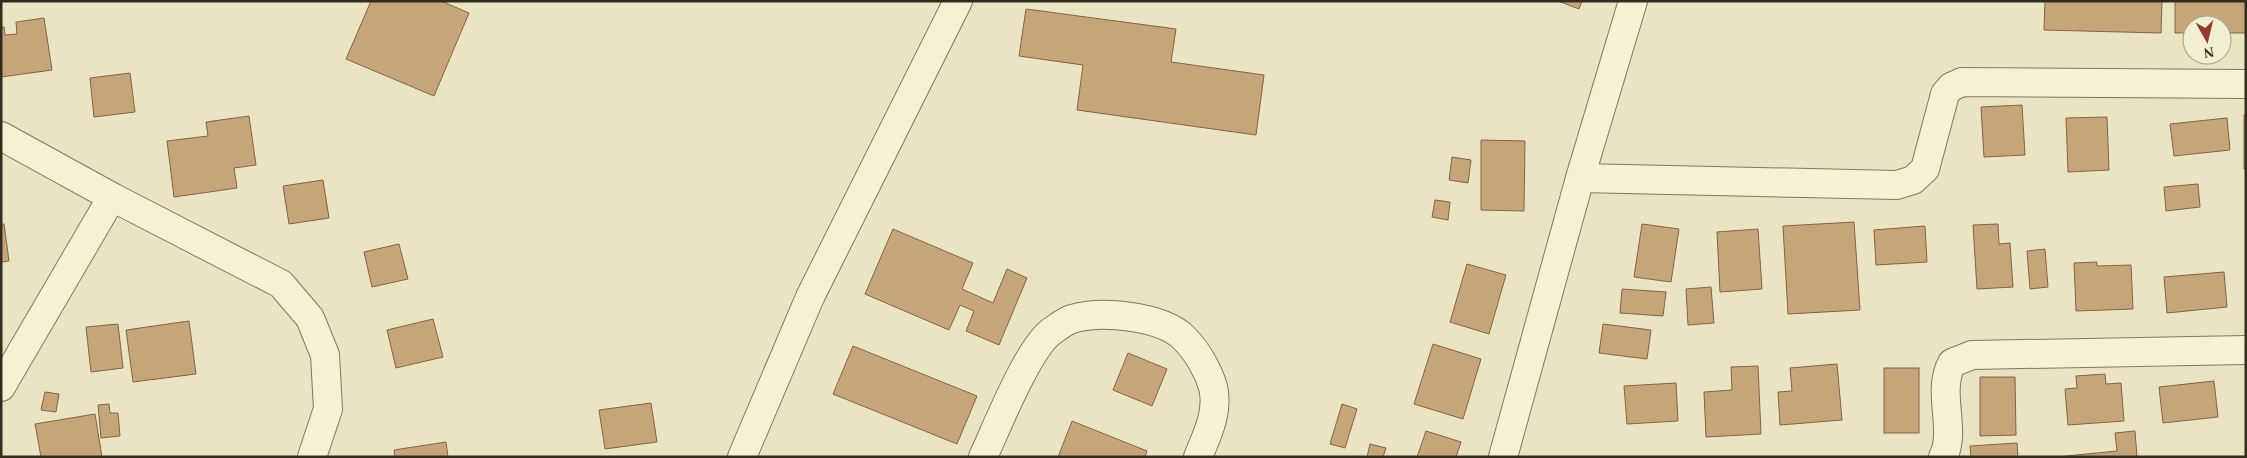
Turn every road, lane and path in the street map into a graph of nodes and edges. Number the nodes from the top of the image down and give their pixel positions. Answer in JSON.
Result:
{"nodes":[{"id":1,"x":958,"y":1,"type":"edge"},
{"id":2,"x":1633,"y":1,"type":"edge"},
{"id":3,"x":2246,"y":84,"type":"edge"},
{"id":4,"x":1,"y":136,"type":"edge"},
{"id":5,"x":1580,"y":178,"type":"junction"},
{"id":6,"x":112,"y":197,"type":"junction"},
{"id":7,"x":2246,"y":350,"type":"edge"},
{"id":8,"x":1,"y":387,"type":"edge"},
{"id":9,"x":312,"y":457,"type":"edge"},
{"id":10,"x":742,"y":457,"type":"edge"},
{"id":11,"x":983,"y":457,"type":"edge"},
{"id":12,"x":1198,"y":457,"type":"edge"},
{"id":13,"x":1503,"y":457,"type":"edge"},
{"id":14,"x":1943,"y":457,"type":"edge"}],
"edges":[{"from":1,"to":10,"type":"street"},
{"from":2,"to":5,"type":"street"},
{"from":3,"to":5,"type":"street"},
{"from":4,"to":6,"type":"street"},
{"from":5,"to":13,"type":"street"},
{"from":6,"to":8,"type":"street"},
{"from":6,"to":9,"type":"street"},
{"from":7,"to":14,"type":"street"},
{"from":11,"to":12,"type":"street"}]}
